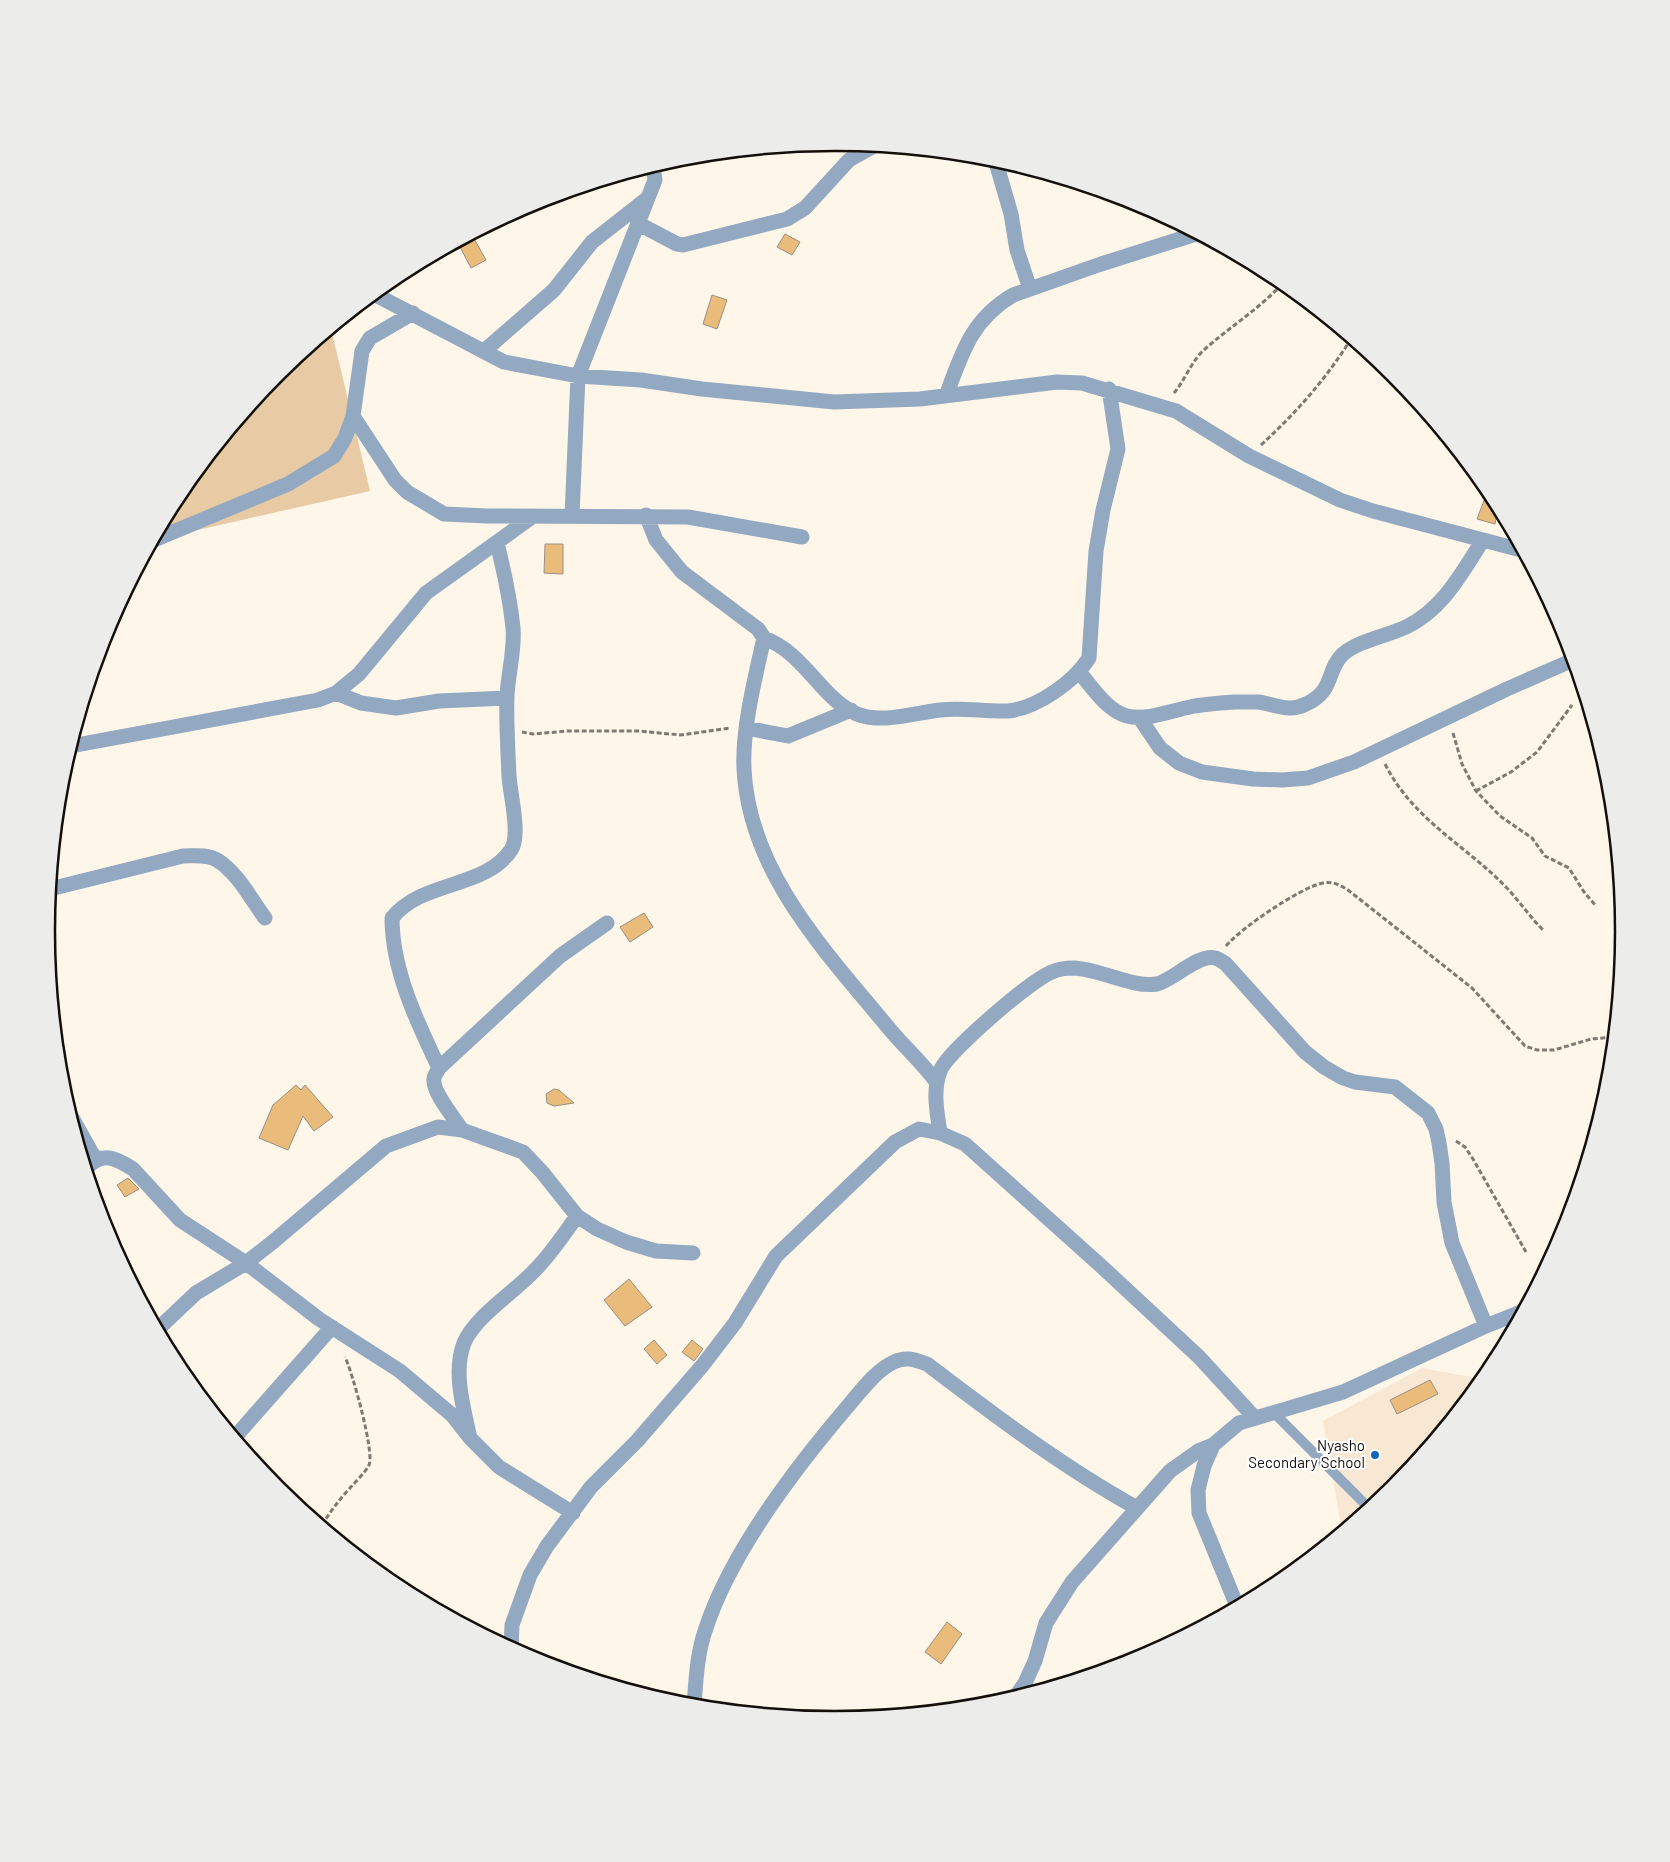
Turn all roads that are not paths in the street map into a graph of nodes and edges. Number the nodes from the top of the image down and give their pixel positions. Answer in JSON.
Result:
{"nodes":[{"id":1,"x":863,"y":152,"type":"edge"},
{"id":2,"x":998,"y":169,"type":"edge"},
{"id":3,"x":654,"y":173,"type":"edge"},
{"id":4,"x":649,"y":197,"type":"junction"},
{"id":5,"x":639,"y":224,"type":"junction"},
{"id":6,"x":1189,"y":236,"type":"edge"},
{"id":7,"x":1030,"y":288,"type":"junction"},
{"id":8,"x":381,"y":297,"type":"edge"},
{"id":9,"x":413,"y":313,"type":"junction"},
{"id":10,"x":484,"y":351,"type":"junction"},
{"id":11,"x":578,"y":376,"type":"junction"},
{"id":12,"x":1109,"y":389,"type":"junction"},
{"id":13,"x":946,"y":396,"type":"junction"},
{"id":14,"x":354,"y":416,"type":"junction"},
{"id":15,"x":646,"y":515,"type":"junction"},
{"id":16,"x":572,"y":516,"type":"junction"},
{"id":17,"x":532,"y":517,"type":"junction"},
{"id":18,"x":163,"y":536,"type":"edge"},
{"id":19,"x":802,"y":537,"type":"dead end"},
{"id":20,"x":1482,"y":540,"type":"junction"},
{"id":21,"x":497,"y":543,"type":"junction"},
{"id":22,"x":1514,"y":548,"type":"edge"},
{"id":23,"x":764,"y":638,"type":"junction"},
{"id":24,"x":1567,"y":663,"type":"edge"},
{"id":25,"x":1080,"y":673,"type":"junction"},
{"id":26,"x":336,"y":693,"type":"junction"},
{"id":27,"x":507,"y":698,"type":"junction"},
{"id":28,"x":851,"y":710,"type":"junction"},
{"id":29,"x":1140,"y":717,"type":"junction"},
{"id":30,"x":746,"y":728,"type":"junction"},
{"id":31,"x":78,"y":745,"type":"edge"},
{"id":32,"x":57,"y":887,"type":"edge"},
{"id":33,"x":265,"y":918,"type":"dead end"},
{"id":34,"x":607,"y":923,"type":"dead end"},
{"id":35,"x":439,"y":1068,"type":"junction"},
{"id":36,"x":937,"y":1083,"type":"junction"},
{"id":37,"x":462,"y":1130,"type":"junction"},
{"id":38,"x":940,"y":1132,"type":"junction"},
{"id":39,"x":84,"y":1138,"type":"edge"},
{"id":40,"x":99,"y":1158,"type":"junction"},
{"id":41,"x":91,"y":1165,"type":"edge"},
{"id":42,"x":577,"y":1216,"type":"junction"},
{"id":43,"x":693,"y":1253,"type":"dead end"},
{"id":44,"x":246,"y":1263,"type":"junction"},
{"id":45,"x":1513,"y":1315,"type":"edge"},
{"id":46,"x":162,"y":1325,"type":"edge"},
{"id":47,"x":1486,"y":1326,"type":"junction"},
{"id":48,"x":336,"y":1330,"type":"junction"},
{"id":49,"x":1274,"y":1414,"type":"junction"},
{"id":50,"x":1255,"y":1418,"type":"junction"},
{"id":51,"x":239,"y":1433,"type":"edge"},
{"id":52,"x":470,"y":1438,"type":"junction"},
{"id":53,"x":1213,"y":1445,"type":"junction"},
{"id":54,"x":1364,"y":1503,"type":"edge"},
{"id":55,"x":1137,"y":1508,"type":"junction"},
{"id":56,"x":573,"y":1513,"type":"junction"},
{"id":57,"x":1235,"y":1600,"type":"edge"},
{"id":58,"x":511,"y":1641,"type":"edge"},
{"id":59,"x":1022,"y":1688,"type":"edge"},
{"id":60,"x":695,"y":1698,"type":"edge"}],
"edges":[{"from":1,"to":5,"type":"street"},
{"from":2,"to":7,"type":"street"},
{"from":3,"to":4,"type":"street"},
{"from":4,"to":5,"type":"street"},
{"from":4,"to":10,"type":"street"},
{"from":5,"to":11,"type":"street"},
{"from":6,"to":7,"type":"street"},
{"from":7,"to":13,"type":"street"},
{"from":8,"to":9,"type":"street"},
{"from":9,"to":10,"type":"street"},
{"from":9,"to":14,"type":"street"},
{"from":10,"to":11,"type":"street"},
{"from":11,"to":13,"type":"street"},
{"from":11,"to":16,"type":"street"},
{"from":12,"to":13,"type":"street"},
{"from":12,"to":20,"type":"street"},
{"from":12,"to":25,"type":"street"},
{"from":14,"to":17,"type":"street"},
{"from":14,"to":18,"type":"street"},
{"from":15,"to":16,"type":"street"},
{"from":15,"to":19,"type":"street"},
{"from":15,"to":23,"type":"street"},
{"from":16,"to":17,"type":"street"},
{"from":17,"to":21,"type":"street"},
{"from":20,"to":22,"type":"street"},
{"from":20,"to":29,"type":"street"},
{"from":21,"to":26,"type":"street"},
{"from":21,"to":27,"type":"street"},
{"from":23,"to":28,"type":"street"},
{"from":23,"to":30,"type":"street"},
{"from":24,"to":29,"type":"street"},
{"from":25,"to":28,"type":"street"},
{"from":25,"to":29,"type":"street"},
{"from":26,"to":27,"type":"street"},
{"from":26,"to":31,"type":"street"},
{"from":27,"to":35,"type":"street"},
{"from":28,"to":30,"type":"street"},
{"from":30,"to":36,"type":"street"},
{"from":32,"to":33,"type":"street"},
{"from":34,"to":35,"type":"street"},
{"from":35,"to":37,"type":"street"},
{"from":36,"to":38,"type":"street"},
{"from":36,"to":47,"type":"street"},
{"from":37,"to":42,"type":"street"},
{"from":37,"to":44,"type":"street"},
{"from":38,"to":50,"type":"street"},
{"from":38,"to":56,"type":"street"},
{"from":39,"to":40,"type":"street"},
{"from":40,"to":41,"type":"street"},
{"from":40,"to":44,"type":"street"},
{"from":42,"to":43,"type":"street"},
{"from":42,"to":52,"type":"street"},
{"from":44,"to":46,"type":"street"},
{"from":44,"to":48,"type":"street"},
{"from":45,"to":47,"type":"street"},
{"from":47,"to":49,"type":"street"},
{"from":48,"to":51,"type":"street"},
{"from":48,"to":52,"type":"street"},
{"from":49,"to":50,"type":"street"},
{"from":49,"to":54,"type":"lane"},
{"from":50,"to":53,"type":"street"},
{"from":52,"to":56,"type":"street"},
{"from":53,"to":55,"type":"street"},
{"from":53,"to":57,"type":"street"},
{"from":55,"to":59,"type":"street"},
{"from":55,"to":60,"type":"street"},
{"from":56,"to":58,"type":"street"}]}
